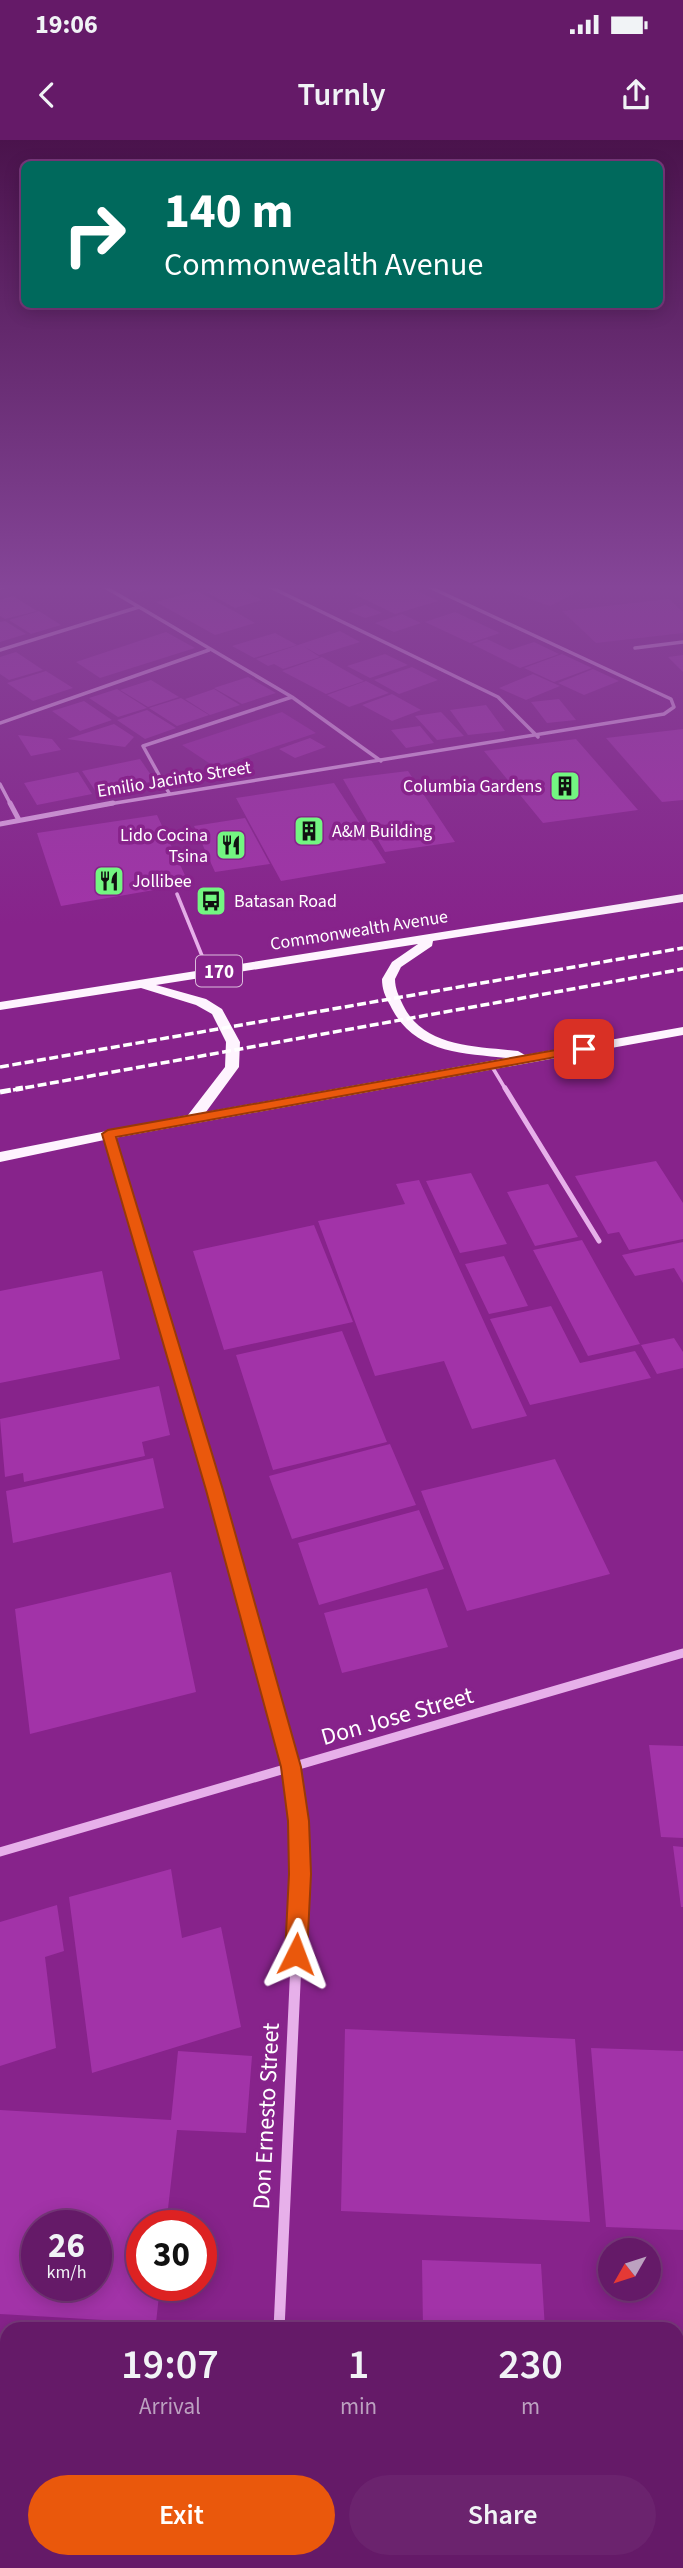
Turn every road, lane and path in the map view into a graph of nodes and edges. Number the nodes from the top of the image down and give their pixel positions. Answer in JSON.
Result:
{"nodes":[{"id":1,"x":74,"y":697,"type":"edge"},
{"id":2,"x":292,"y":697,"type":"joint"},
{"id":3,"x":498,"y":697,"type":"edge"},
{"id":4,"x":667,"y":697,"type":"edge"},
{"id":5,"x":0,"y":723,"type":"edge"},
{"id":6,"x":538,"y":737,"type":"junction"},
{"id":7,"x":380,"y":761,"type":"junction"},
{"id":8,"x":0,"y":784,"type":"edge"},
{"id":9,"x":169,"y":793,"type":"junction"},
{"id":10,"x":19,"y":820,"type":"junction"},
{"id":11,"x":0,"y":824,"type":"edge"},
{"id":12,"x":177,"y":894,"type":"dead end"},
{"id":13,"x":683,"y":898,"type":"edge"},
{"id":14,"x":437,"y":938,"type":"junction"},
{"id":15,"x":209,"y":973,"type":"junction"},
{"id":16,"x":136,"y":985,"type":"junction"},
{"id":17,"x":0,"y":1006,"type":"edge"},
{"id":18,"x":683,"y":1031,"type":"edge"},
{"id":19,"x":535,"y":1058,"type":"junction"},
{"id":20,"x":491,"y":1065,"type":"junction"},
{"id":21,"x":193,"y":1119,"type":"junction"},
{"id":22,"x":108,"y":1134,"type":"junction"},
{"id":23,"x":0,"y":1157,"type":"edge"},
{"id":24,"x":599,"y":1241,"type":"dead end"},
{"id":25,"x":683,"y":1653,"type":"edge"},
{"id":26,"x":291,"y":1767,"type":"junction"},
{"id":27,"x":0,"y":1852,"type":"edge"},
{"id":28,"x":279,"y":2322,"type":"edge"}],
"edges":[{"from":1,"to":5,"type":"street"},
{"from":2,"to":7,"type":"street"},
{"from":2,"to":9,"type":"street"},
{"from":3,"to":6,"type":"street"},
{"from":4,"to":6,"type":"street","name":"Emilio Jacinto Street"},
{"from":6,"to":7,"type":"street","name":"Emilio Jacinto Street"},
{"from":7,"to":9,"type":"street","name":"Emilio Jacinto Street"},
{"from":8,"to":10,"type":"street"},
{"from":9,"to":10,"type":"street","name":"Emilio Jacinto Street"},
{"from":10,"to":11,"type":"street","name":"Emilio Jacinto Street"},
{"from":12,"to":15,"type":"lane"},
{"from":13,"to":14,"type":"main road","name":"Commonwealth Avenue","number":"170"},
{"from":14,"to":15,"type":"main road","name":"Commonwealth Avenue","number":"170"},
{"from":14,"to":19,"type":"main road"},
{"from":15,"to":16,"type":"main road","name":"Commonwealth Avenue","number":"170"},
{"from":16,"to":17,"type":"main road","name":"Commonwealth Avenue","number":"170"},
{"from":16,"to":21,"type":"main road"},
{"from":18,"to":19,"type":"main road"},
{"from":19,"to":20,"type":"main road"},
{"from":20,"to":21,"type":"main road"},
{"from":20,"to":24,"type":"lane"},
{"from":21,"to":22,"type":"main road"},
{"from":22,"to":23,"type":"main road"},
{"from":22,"to":26,"type":"street","name":"Don Ernesto Street"},
{"from":25,"to":26,"type":"street","name":"Don Jose Street"},
{"from":26,"to":27,"type":"street","name":"Don Jose Street"},
{"from":26,"to":28,"type":"street","name":"Don Ernesto Street"}]}
